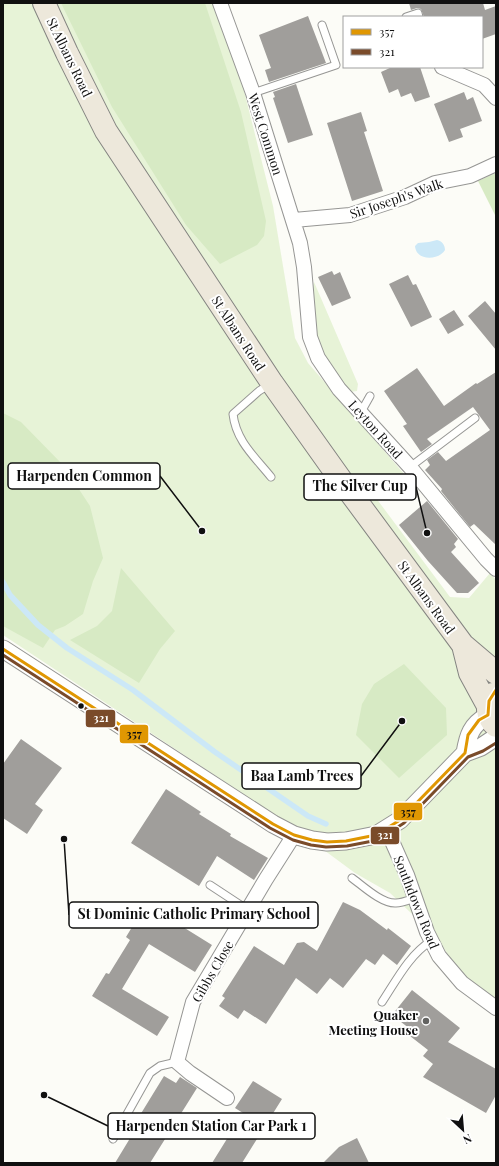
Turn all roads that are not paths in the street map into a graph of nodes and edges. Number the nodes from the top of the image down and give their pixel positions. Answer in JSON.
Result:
{"nodes":[{"id":1,"x":44,"y":3,"type":"edge"},
{"id":2,"x":220,"y":3,"type":"edge"},
{"id":3,"x":409,"y":16,"type":"edge"},
{"id":4,"x":420,"y":16,"type":"edge"},
{"id":5,"x":322,"y":25,"type":"dead end"},
{"id":6,"x":444,"y":68,"type":"edge"},
{"id":7,"x":253,"y":94,"type":"junction"},
{"id":8,"x":496,"y":98,"type":"edge"},
{"id":9,"x":496,"y":164,"type":"edge"},
{"id":10,"x":294,"y":220,"type":"junction"},
{"id":11,"x":304,"y":267,"type":"joint"},
{"id":12,"x":272,"y":383,"type":"junction"},
{"id":13,"x":370,"y":396,"type":"dead end"},
{"id":14,"x":361,"y":412,"type":"junction"},
{"id":15,"x":474,"y":418,"type":"dead end"},
{"id":16,"x":410,"y":467,"type":"junction"},
{"id":17,"x":271,"y":477,"type":"dead end"},
{"id":18,"x":496,"y":569,"type":"edge"},
{"id":19,"x":463,"y":645,"type":"junction"},
{"id":20,"x":3,"y":649,"type":"edge"},
{"id":21,"x":496,"y":672,"type":"edge"},
{"id":22,"x":492,"y":709,"type":"edge"},
{"id":23,"x":496,"y":737,"type":"edge"},
{"id":24,"x":465,"y":753,"type":"junction"},
{"id":25,"x":387,"y":830,"type":"junction"},
{"id":26,"x":294,"y":835,"type":"junction"},
{"id":27,"x":352,"y":878,"type":"dead end"},
{"id":28,"x":210,"y":885,"type":"dead end"},
{"id":29,"x":415,"y":898,"type":"junction"},
{"id":30,"x":248,"y":910,"type":"junction"},
{"id":31,"x":431,"y":942,"type":"junction"},
{"id":32,"x":382,"y":1002,"type":"dead end"},
{"id":33,"x":496,"y":1008,"type":"edge"},
{"id":34,"x":177,"y":1062,"type":"junction"},
{"id":35,"x":227,"y":1098,"type":"dead end"},
{"id":36,"x":113,"y":1139,"type":"dead end"}],
"edges":[{"from":1,"to":12,"type":"main road","name":"St Albans Road"},
{"from":2,"to":7,"type":"street","name":"West Common"},
{"from":3,"to":4,"type":"lane"},
{"from":5,"to":7,"type":"lane"},
{"from":6,"to":8,"type":"street"},
{"from":7,"to":10,"type":"street","name":"West Common"},
{"from":9,"to":10,"type":"street","name":"Sir Joseph's Walk"},
{"from":10,"to":11,"type":"street","name":"West Common"},
{"from":11,"to":14,"type":"street","name":"Leyton Road"},
{"from":12,"to":17,"type":"lane"},
{"from":12,"to":19,"type":"main road","name":"St Albans Road"},
{"from":13,"to":14,"type":"lane"},
{"from":14,"to":16,"type":"street","name":"Leyton Road"},
{"from":15,"to":16,"type":"lane"},
{"from":16,"to":18,"type":"street","name":"Leyton Road"},
{"from":19,"to":21,"type":"main road","name":"St Albans Road"},
{"from":19,"to":22,"type":"main road","name":"St Albans Road"},
{"from":20,"to":26,"type":"street"},
{"from":22,"to":24,"type":"street"},
{"from":23,"to":24,"type":"street"},
{"from":24,"to":25,"type":"street"},
{"from":25,"to":26,"type":"street"},
{"from":25,"to":29,"type":"street","name":"Southdown Road"},
{"from":26,"to":30,"type":"street","name":"Gibbs Close"},
{"from":27,"to":29,"type":"lane"},
{"from":28,"to":30,"type":"lane"},
{"from":29,"to":31,"type":"street","name":"Southdown Road"},
{"from":30,"to":34,"type":"street","name":"Gibbs Close"},
{"from":31,"to":32,"type":"lane"},
{"from":31,"to":33,"type":"street","name":"Southdown Road"},
{"from":34,"to":35,"type":"street"},
{"from":34,"to":36,"type":"lane"}]}
